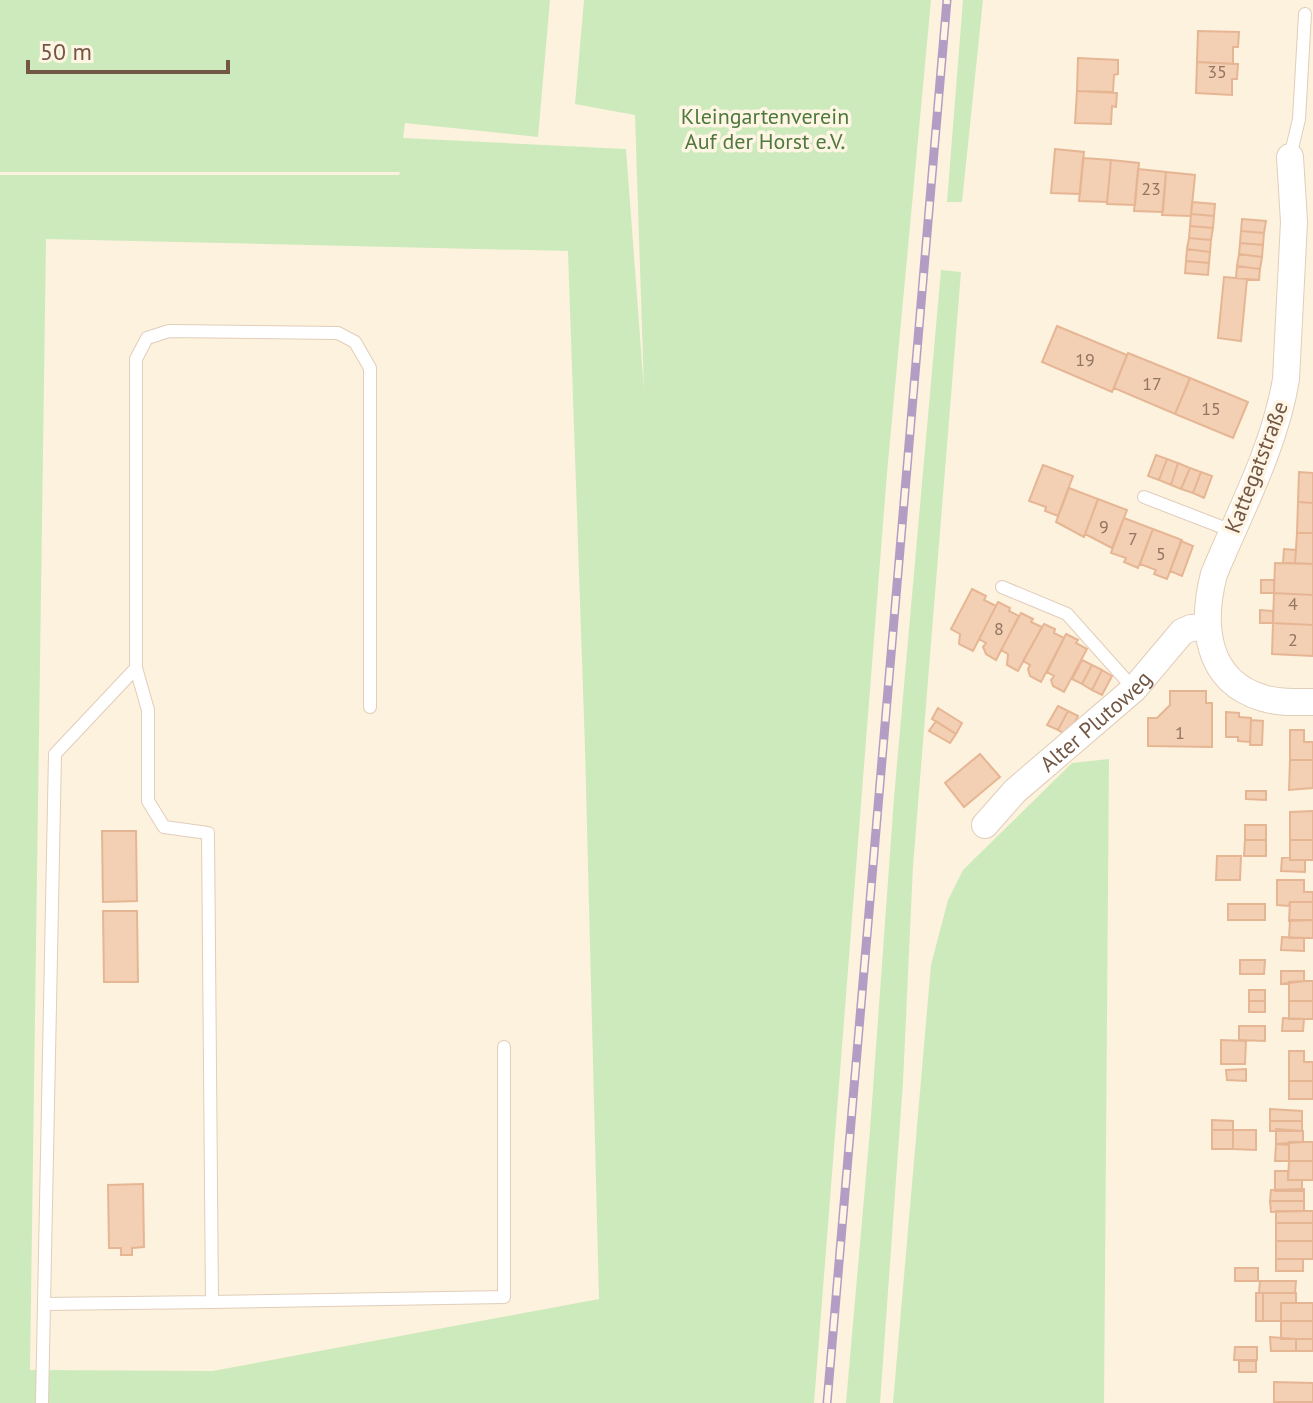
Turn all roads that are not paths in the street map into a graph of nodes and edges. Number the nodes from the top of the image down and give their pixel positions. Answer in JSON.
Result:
{"nodes":[{"id":1,"x":1305,"y":14,"type":"dead end"},
{"id":2,"x":1290,"y":157,"type":"joint"},
{"id":3,"x":1144,"y":497,"type":"dead end"},
{"id":4,"x":1232,"y":531,"type":"junction"},
{"id":5,"x":1002,"y":587,"type":"dead end"},
{"id":6,"x":1206,"y":627,"type":"junction"},
{"id":7,"x":136,"y":668,"type":"junction"},
{"id":8,"x":1134,"y":689,"type":"junction"},
{"id":9,"x":1313,"y":702,"type":"edge"},
{"id":10,"x":370,"y":707,"type":"dead end"},
{"id":11,"x":985,"y":825,"type":"dead end"},
{"id":12,"x":504,"y":1047,"type":"dead end"},
{"id":13,"x":212,"y":1302,"type":"junction"},
{"id":14,"x":44,"y":1304,"type":"junction"},
{"id":15,"x":42,"y":1403,"type":"edge"}],
"edges":[{"from":1,"to":2,"type":"lane"},
{"from":2,"to":4,"type":"street","name":"Kattegatstraße"},
{"from":3,"to":4,"type":"lane"},
{"from":4,"to":6,"type":"street","name":"Kattegatstraße"},
{"from":5,"to":8,"type":"lane"},
{"from":6,"to":8,"type":"street","name":"Alter Plutoweg"},
{"from":6,"to":9,"type":"street","name":"Kattegatstraße"},
{"from":7,"to":10,"type":"lane"},
{"from":7,"to":13,"type":"lane"},
{"from":7,"to":14,"type":"lane"},
{"from":8,"to":11,"type":"street","name":"Alter Plutoweg"},
{"from":12,"to":13,"type":"lane"},
{"from":13,"to":14,"type":"lane"},
{"from":14,"to":15,"type":"lane"}]}
